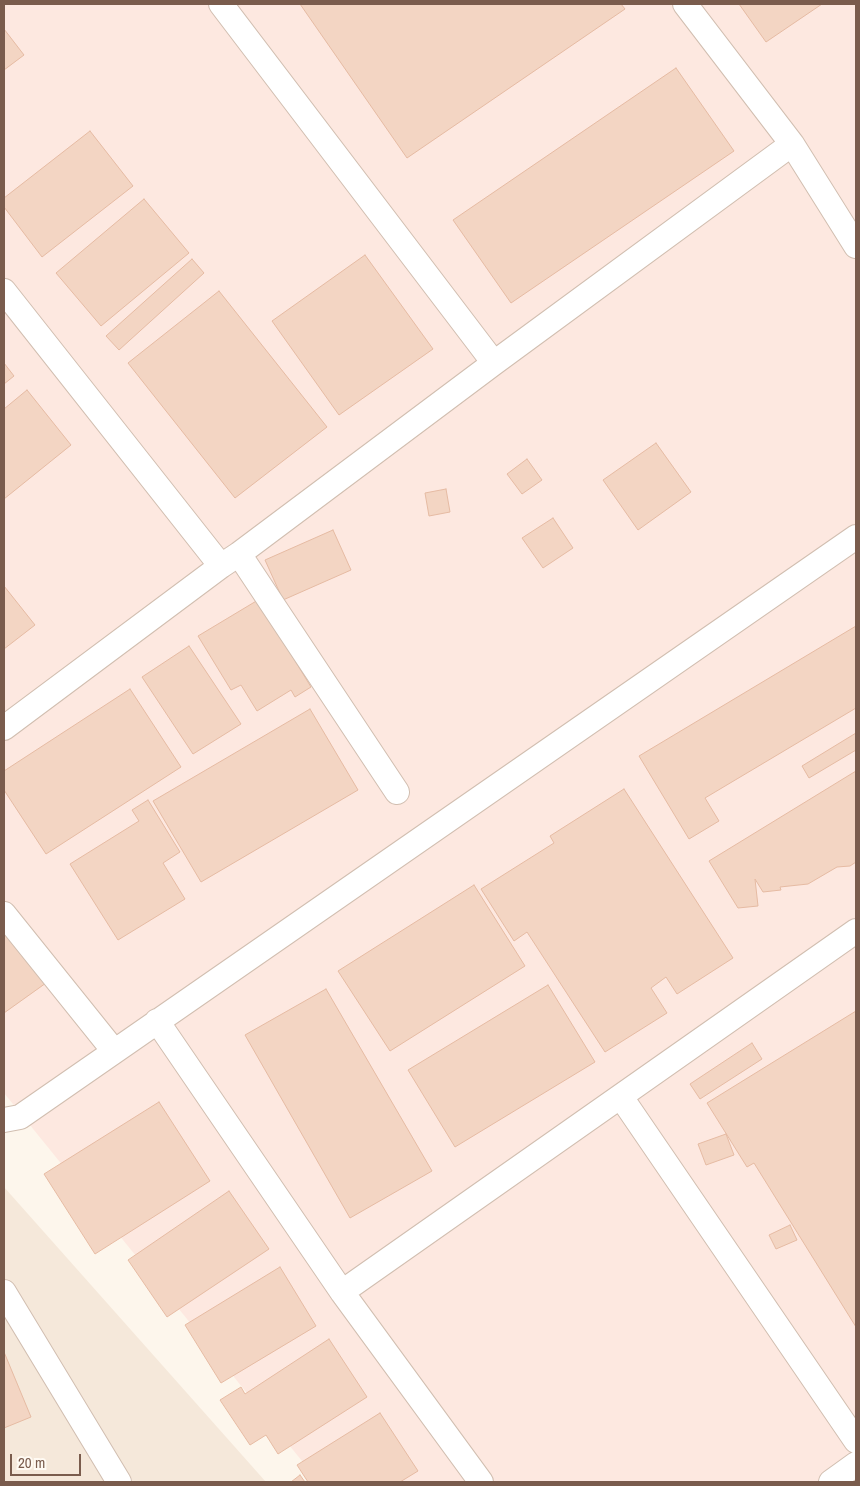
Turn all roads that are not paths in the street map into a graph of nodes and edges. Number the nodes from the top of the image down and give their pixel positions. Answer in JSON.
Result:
{"nodes":[{"id":1,"x":221,"y":4,"type":"edge"},
{"id":2,"x":685,"y":4,"type":"edge"},
{"id":3,"x":792,"y":144,"type":"junction"},
{"id":4,"x":856,"y":246,"type":"edge"},
{"id":5,"x":4,"y":291,"type":"edge"},
{"id":6,"x":494,"y":363,"type":"junction"},
{"id":7,"x":856,"y":537,"type":"edge"},
{"id":8,"x":230,"y":560,"type":"junction"},
{"id":9,"x":4,"y":728,"type":"edge"},
{"id":10,"x":397,"y":792,"type":"dead end"},
{"id":11,"x":4,"y":914,"type":"edge"},
{"id":12,"x":856,"y":931,"type":"edge"},
{"id":13,"x":157,"y":1021,"type":"junction"},
{"id":14,"x":114,"y":1051,"type":"junction"},
{"id":15,"x":621,"y":1097,"type":"junction"},
{"id":16,"x":4,"y":1120,"type":"edge"},
{"id":17,"x":4,"y":1292,"type":"edge"},
{"id":18,"x":342,"y":1292,"type":"junction"},
{"id":19,"x":856,"y":1441,"type":"edge"},
{"id":20,"x":856,"y":1464,"type":"edge"},
{"id":21,"x":119,"y":1482,"type":"edge"},
{"id":22,"x":481,"y":1482,"type":"edge"},
{"id":23,"x":831,"y":1482,"type":"edge"}],
"edges":[{"from":1,"to":6,"type":"street"},
{"from":2,"to":3,"type":"street"},
{"from":3,"to":4,"type":"street"},
{"from":3,"to":6,"type":"street"},
{"from":5,"to":8,"type":"street"},
{"from":6,"to":8,"type":"street"},
{"from":7,"to":13,"type":"street"},
{"from":8,"to":9,"type":"street"},
{"from":8,"to":10,"type":"street"},
{"from":11,"to":14,"type":"street"},
{"from":12,"to":15,"type":"street"},
{"from":13,"to":14,"type":"street"},
{"from":13,"to":18,"type":"street"},
{"from":14,"to":16,"type":"street"},
{"from":15,"to":18,"type":"street"},
{"from":15,"to":19,"type":"street"},
{"from":17,"to":21,"type":"street"},
{"from":18,"to":22,"type":"street"},
{"from":20,"to":23,"type":"street"}]}
